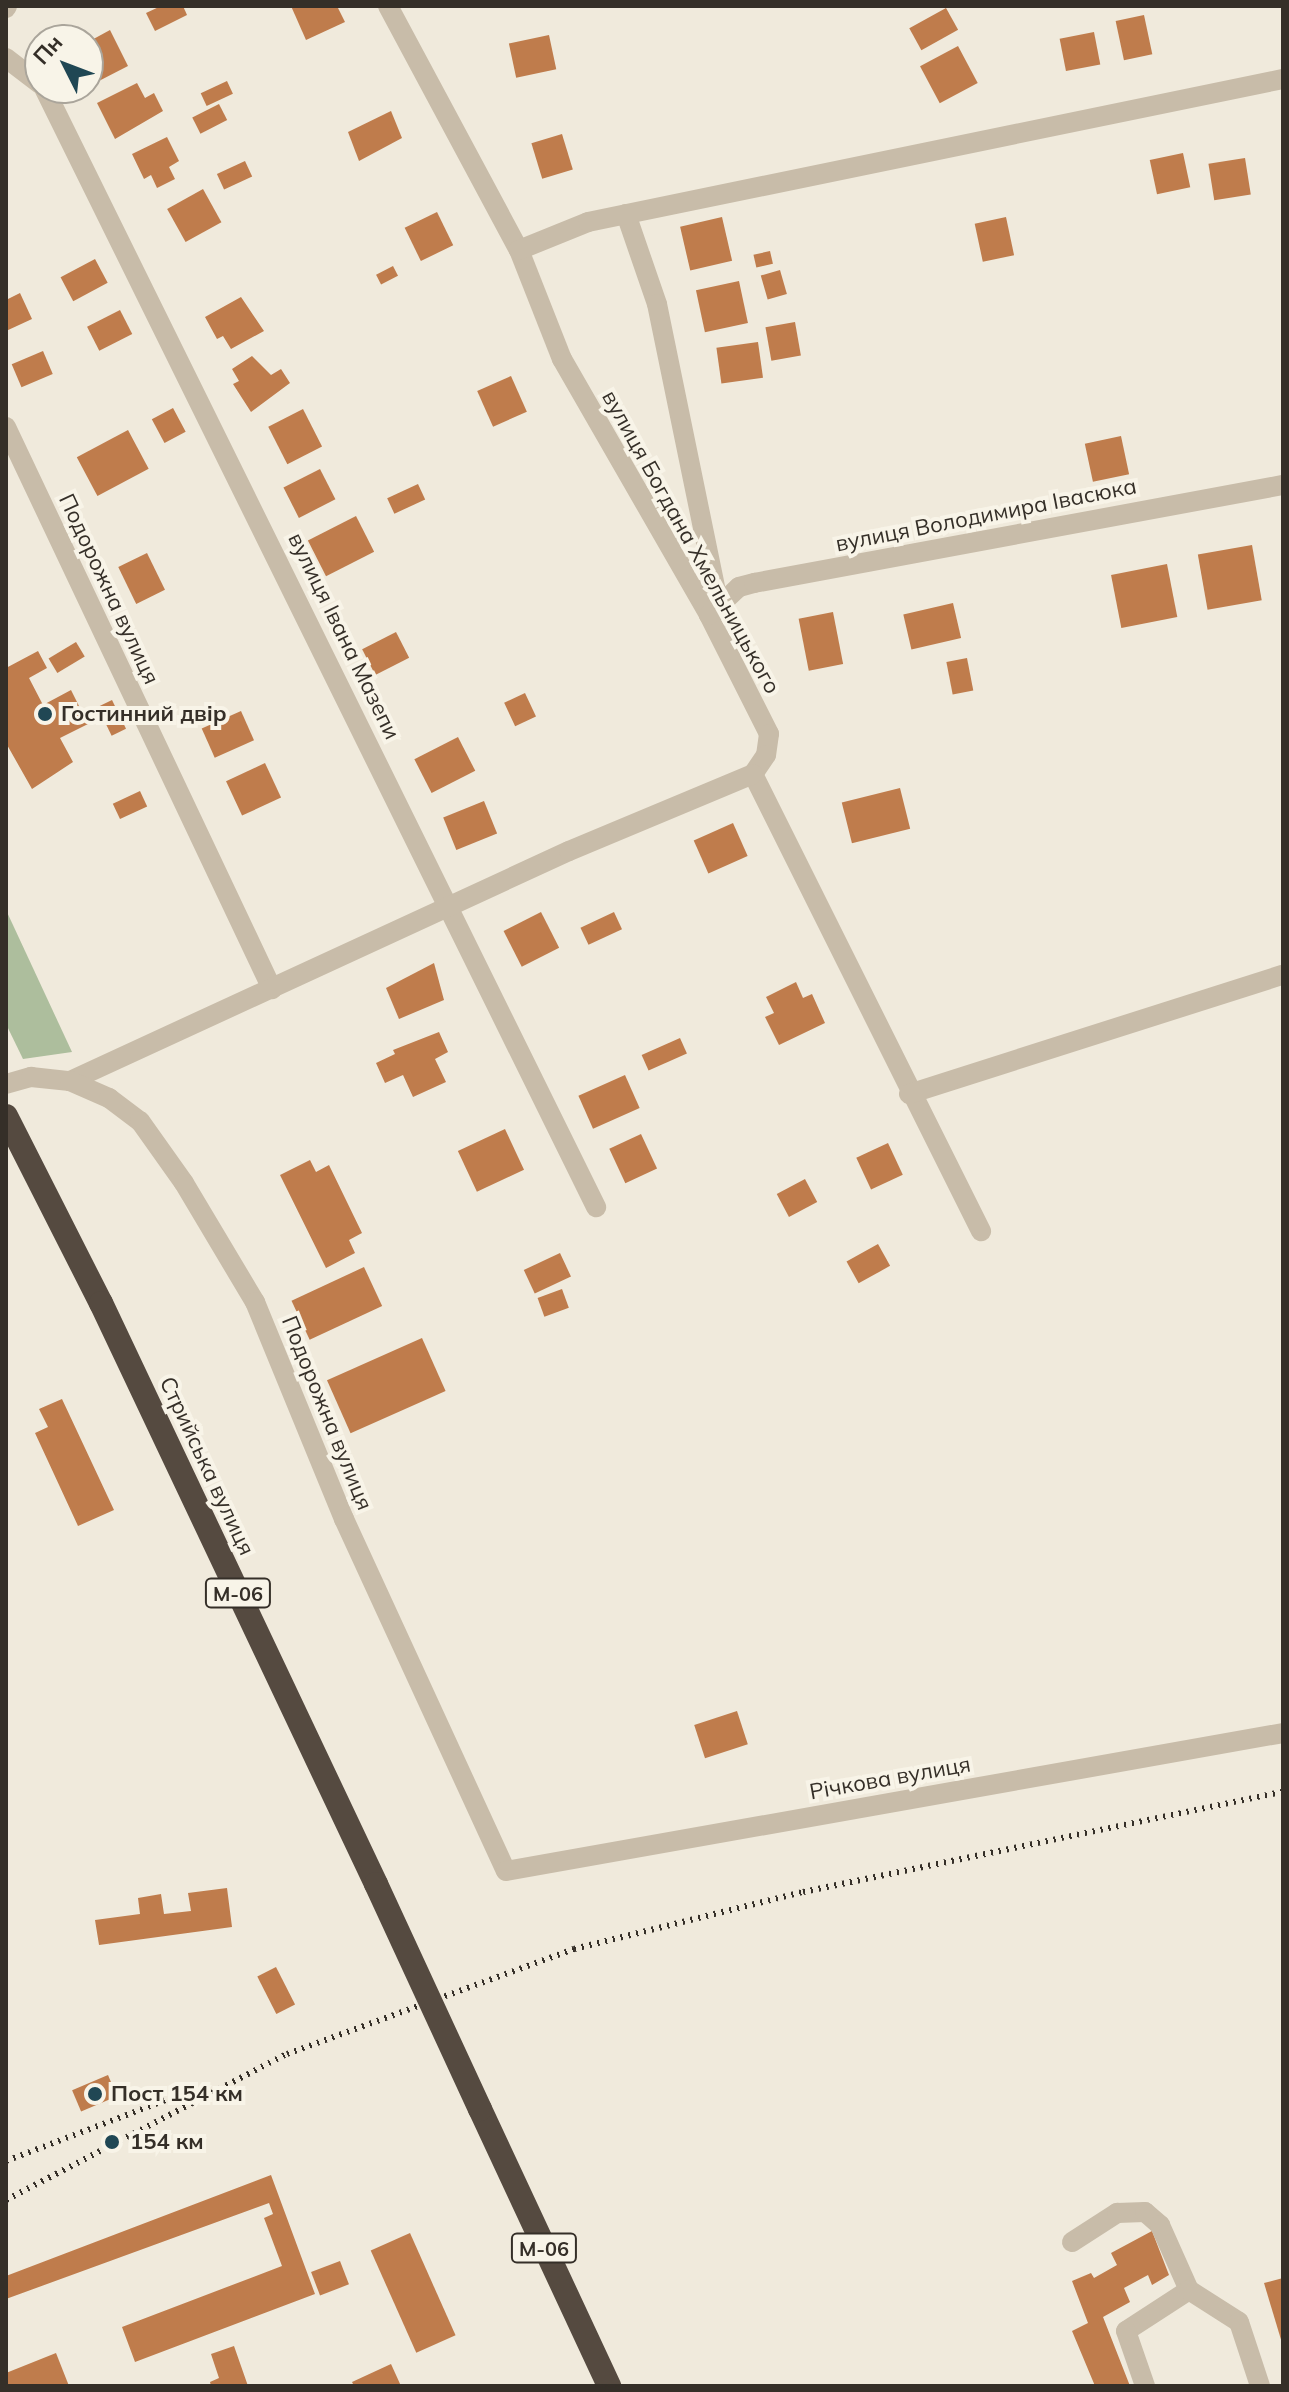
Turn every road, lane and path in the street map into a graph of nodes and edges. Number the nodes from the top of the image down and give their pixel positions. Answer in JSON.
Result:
{"nodes":[{"id":1,"x":388,"y":6,"type":"edge"},
{"id":2,"x":6,"y":58,"type":"edge"},
{"id":3,"x":24,"y":72,"type":"edge"},
{"id":4,"x":1283,"y":79,"type":"edge"},
{"id":5,"x":51,"y":104,"type":"edge"},
{"id":6,"x":626,"y":214,"type":"junction"},
{"id":7,"x":519,"y":250,"type":"junction"},
{"id":8,"x":6,"y":427,"type":"edge"},
{"id":9,"x":1283,"y":485,"type":"edge"},
{"id":10,"x":714,"y":610,"type":"junction"},
{"id":11,"x":753,"y":774,"type":"junction"},
{"id":12,"x":451,"y":906,"type":"junction"},
{"id":13,"x":1283,"y":975,"type":"edge"},
{"id":14,"x":272,"y":989,"type":"junction"},
{"id":15,"x":70,"y":1081,"type":"junction"},
{"id":16,"x":6,"y":1084,"type":"edge"},
{"id":17,"x":909,"y":1094,"type":"junction"},
{"id":18,"x":6,"y":1116,"type":"edge"},
{"id":19,"x":596,"y":1207,"type":"dead end"},
{"id":20,"x":981,"y":1231,"type":"dead end"},
{"id":21,"x":1283,"y":1733,"type":"edge"},
{"id":22,"x":506,"y":1871,"type":"joint"},
{"id":23,"x":1072,"y":2242,"type":"dead end"},
{"id":24,"x":1189,"y":2290,"type":"junction"},
{"id":25,"x":609,"y":2386,"type":"edge"},
{"id":26,"x":1145,"y":2386,"type":"edge"},
{"id":27,"x":1260,"y":2386,"type":"edge"}],
"edges":[{"from":1,"to":7,"type":"street","name":"вулиця Богдана Хмельницького"},
{"from":2,"to":3,"type":"street","name":"вулиця Івана Мазепи"},
{"from":4,"to":6,"type":"street"},
{"from":5,"to":12,"type":"street","name":"вулиця Івана Мазепи"},
{"from":6,"to":7,"type":"street"},
{"from":6,"to":10,"type":"street"},
{"from":7,"to":10,"type":"street","name":"вулиця Богдана Хмельницького"},
{"from":8,"to":14,"type":"street","name":"Подорожна вулиця"},
{"from":9,"to":10,"type":"street","name":"вулиця Володимира Івасюка"},
{"from":10,"to":11,"type":"street","name":"вулиця Богдана Хмельницького"},
{"from":11,"to":12,"type":"street"},
{"from":11,"to":17,"type":"street"},
{"from":12,"to":14,"type":"street"},
{"from":12,"to":19,"type":"street","name":"вулиця Івана Мазепи"},
{"from":13,"to":17,"type":"street"},
{"from":14,"to":15,"type":"street"},
{"from":15,"to":16,"type":"street","name":"Подорожна вулиця"},
{"from":15,"to":22,"type":"street","name":"Подорожна вулиця"},
{"from":17,"to":20,"type":"street"},
{"from":18,"to":25,"type":"highway","name":"Стрийська вулиця","number":"М-06","bridge":true},
{"from":21,"to":22,"type":"street","name":"Річкова вулиця"},
{"from":23,"to":24,"type":"street"},
{"from":24,"to":26,"type":"street"},
{"from":24,"to":27,"type":"street"}]}
